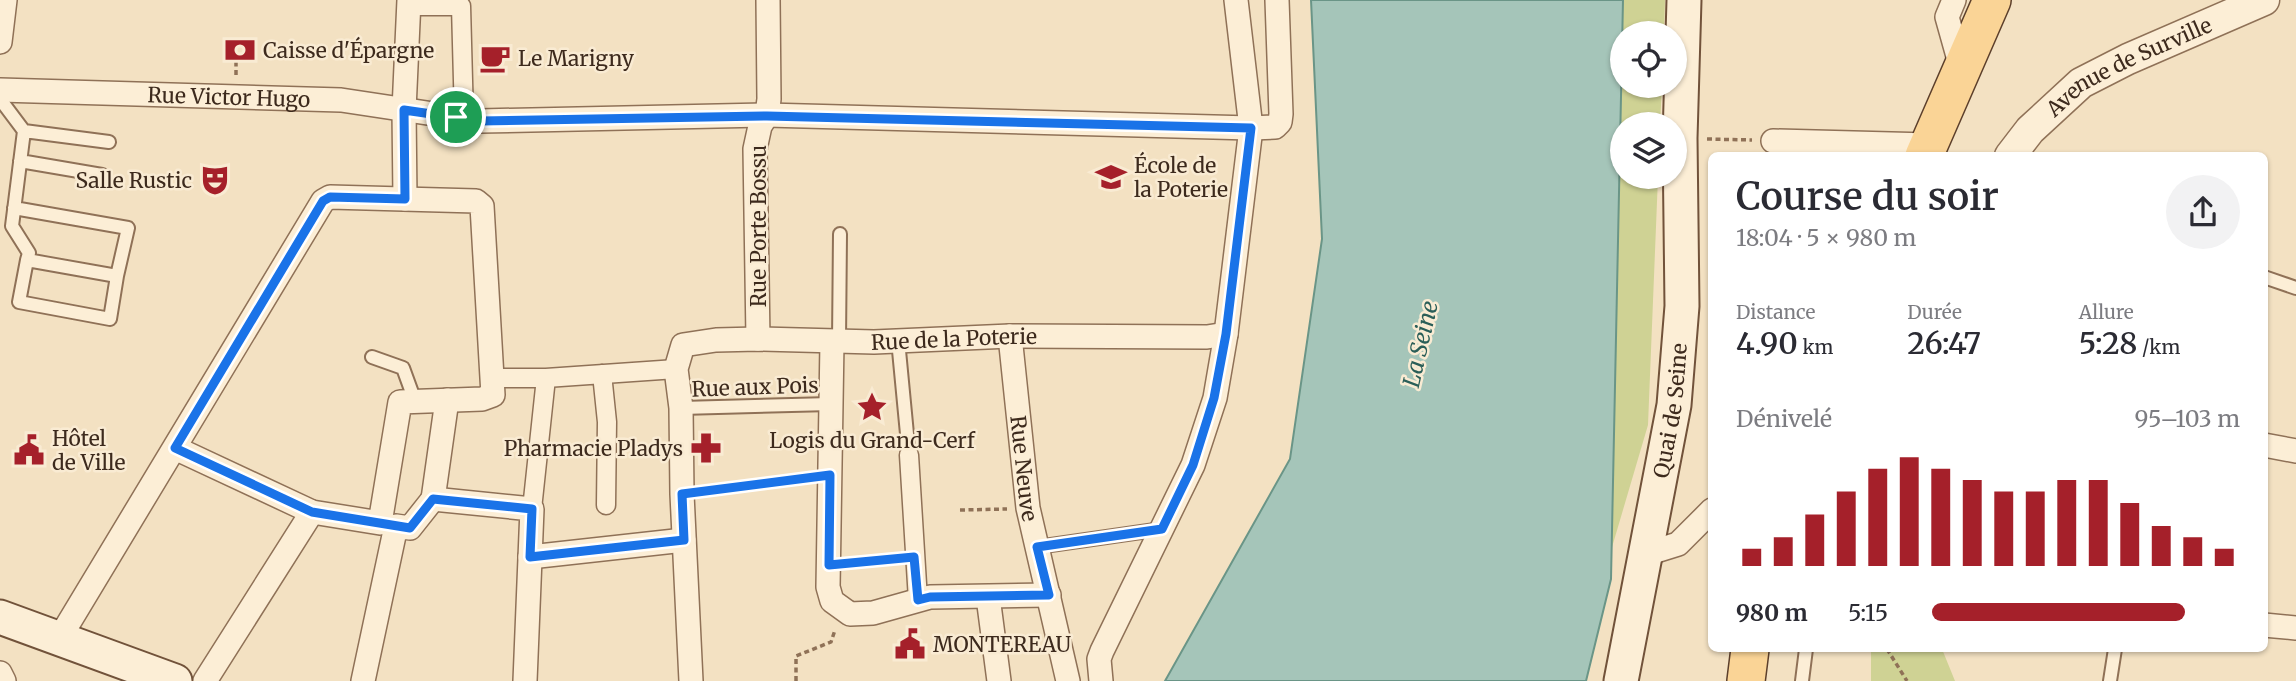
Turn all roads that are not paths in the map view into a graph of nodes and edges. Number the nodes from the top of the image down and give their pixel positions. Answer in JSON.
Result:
{"nodes":[{"id":1,"x":5,"y":0,"type":"edge"},
{"id":2,"x":768,"y":0,"type":"edge"},
{"id":3,"x":1236,"y":0,"type":"edge"},
{"id":4,"x":1277,"y":0,"type":"edge"},
{"id":5,"x":1684,"y":0,"type":"edge"},
{"id":6,"x":1954,"y":0,"type":"edge"},
{"id":7,"x":1992,"y":0,"type":"edge"},
{"id":8,"x":2264,"y":0,"type":"edge"},
{"id":9,"x":409,"y":3,"type":"edge"},
{"id":10,"x":0,"y":42,"type":"edge"},
{"id":11,"x":1961,"y":66,"type":"junction"},
{"id":12,"x":0,"y":90,"type":"edge"},
{"id":13,"x":0,"y":99,"type":"edge"},
{"id":14,"x":404,"y":110,"type":"junction"},
{"id":15,"x":767,"y":116,"type":"junction"},
{"id":16,"x":460,"y":118,"type":"junction"},
{"id":17,"x":1251,"y":128,"type":"junction"},
{"id":18,"x":23,"y":131,"type":"junction"},
{"id":19,"x":1773,"y":141,"type":"road end"},
{"id":20,"x":109,"y":142,"type":"dead end"},
{"id":21,"x":1926,"y":150,"type":"edge"},
{"id":22,"x":2013,"y":152,"type":"edge"},
{"id":23,"x":20,"y":160,"type":"junction"},
{"id":24,"x":103,"y":175,"type":"dead end"},
{"id":25,"x":405,"y":199,"type":"junction"},
{"id":26,"x":14,"y":208,"type":"junction"},
{"id":27,"x":841,"y":234,"type":"dead end"},
{"id":28,"x":27,"y":260,"type":"junction"},
{"id":29,"x":117,"y":276,"type":"junction"},
{"id":30,"x":2268,"y":278,"type":"edge"},
{"id":31,"x":2296,"y":288,"type":"edge"},
{"id":32,"x":1226,"y":334,"type":"junction"},
{"id":33,"x":1010,"y":336,"type":"junction"},
{"id":34,"x":758,"y":339,"type":"junction"},
{"id":35,"x":898,"y":340,"type":"junction"},
{"id":36,"x":835,"y":342,"type":"junction"},
{"id":37,"x":372,"y":357,"type":"dead end"},
{"id":38,"x":676,"y":369,"type":"junction"},
{"id":39,"x":602,"y":374,"type":"junction"},
{"id":40,"x":546,"y":378,"type":"junction"},
{"id":41,"x":492,"y":387,"type":"junction"},
{"id":42,"x":447,"y":400,"type":"junction"},
{"id":43,"x":415,"y":401,"type":"junction"},
{"id":44,"x":831,"y":404,"type":"junction"},
{"id":45,"x":681,"y":408,"type":"junction"},
{"id":46,"x":2268,"y":446,"type":"edge"},
{"id":47,"x":175,"y":448,"type":"junction"},
{"id":48,"x":2296,"y":451,"type":"edge"},
{"id":49,"x":909,"y":454,"type":"joint"},
{"id":50,"x":433,"y":499,"type":"junction"},
{"id":51,"x":606,"y":505,"type":"dead end"},
{"id":52,"x":532,"y":509,"type":"junction"},
{"id":53,"x":312,"y":512,"type":"junction"},
{"id":54,"x":1708,"y":514,"type":"edge"},
{"id":55,"x":388,"y":525,"type":"junction"},
{"id":56,"x":1162,"y":529,"type":"junction"},
{"id":57,"x":684,"y":540,"type":"junction"},
{"id":58,"x":1037,"y":547,"type":"junction"},
{"id":59,"x":1646,"y":554,"type":"junction"},
{"id":60,"x":530,"y":557,"type":"junction"},
{"id":61,"x":1049,"y":595,"type":"junction"},
{"id":62,"x":988,"y":597,"type":"junction"},
{"id":63,"x":918,"y":600,"type":"junction"},
{"id":64,"x":0,"y":617,"type":"edge"},
{"id":65,"x":2268,"y":625,"type":"edge"},
{"id":66,"x":2296,"y":628,"type":"edge"},
{"id":67,"x":59,"y":639,"type":"junction"},
{"id":68,"x":1750,"y":652,"type":"edge"},
{"id":69,"x":1805,"y":652,"type":"edge"},
{"id":70,"x":2115,"y":652,"type":"edge"},
{"id":71,"x":1100,"y":670,"type":"edge"},
{"id":72,"x":0,"y":673,"type":"edge"},
{"id":73,"x":4,"y":681,"type":"edge"},
{"id":74,"x":175,"y":681,"type":"edge"},
{"id":75,"x":205,"y":681,"type":"edge"},
{"id":76,"x":363,"y":681,"type":"edge"},
{"id":77,"x":525,"y":681,"type":"edge"},
{"id":78,"x":691,"y":681,"type":"edge"},
{"id":79,"x":999,"y":681,"type":"edge"},
{"id":80,"x":1068,"y":681,"type":"edge"},
{"id":81,"x":1082,"y":681,"type":"edge"},
{"id":82,"x":1621,"y":681,"type":"edge"},
{"id":83,"x":1746,"y":681,"type":"edge"},
{"id":84,"x":1802,"y":681,"type":"edge"},
{"id":85,"x":2110,"y":681,"type":"edge"}],
"edges":[{"from":1,"to":10,"type":"street"},
{"from":2,"to":15,"type":"street","name":"Rue Porte Bossu"},
{"from":3,"to":17,"type":"street"},
{"from":4,"to":17,"type":"street"},
{"from":5,"to":59,"type":"main road","name":"Quai de Seine"},
{"from":6,"to":11,"type":"street"},
{"from":7,"to":11,"type":"main road"},
{"from":8,"to":22,"type":"street","name":"Avenue de Surville"},
{"from":9,"to":14,"type":"street"},
{"from":9,"to":16,"type":"street"},
{"from":11,"to":21,"type":"main road"},
{"from":12,"to":14,"type":"street","name":"Rue Victor Hugo"},
{"from":13,"to":18,"type":"lane"},
{"from":14,"to":16,"type":"street","name":"Rue Victor Hugo"},
{"from":14,"to":25,"type":"street"},
{"from":15,"to":16,"type":"street","name":"Rue Victor Hugo"},
{"from":15,"to":17,"type":"street","name":"Rue Victor Hugo"},
{"from":15,"to":34,"type":"street","name":"Rue Porte Bossu"},
{"from":17,"to":32,"type":"street"},
{"from":18,"to":20,"type":"lane"},
{"from":18,"to":23,"type":"lane"},
{"from":19,"to":21,"type":"street"},
{"from":23,"to":24,"type":"lane"},
{"from":23,"to":26,"type":"lane"},
{"from":25,"to":41,"type":"street"},
{"from":25,"to":47,"type":"street"},
{"from":26,"to":28,"type":"lane"},
{"from":26,"to":29,"type":"lane"},
{"from":27,"to":36,"type":"lane"},
{"from":28,"to":29,"type":"lane"},
{"from":28,"to":29,"type":"lane"},
{"from":30,"to":31,"type":"lane"},
{"from":32,"to":33,"type":"street","name":"Rue de la Poterie"},
{"from":32,"to":56,"type":"street"},
{"from":33,"to":35,"type":"street","name":"Rue de la Poterie"},
{"from":33,"to":58,"type":"street","name":"Rue Neuve"},
{"from":34,"to":36,"type":"street","name":"Rue de la Poterie"},
{"from":34,"to":38,"type":"street","name":"Rue de la Poterie"},
{"from":35,"to":36,"type":"street","name":"Rue de la Poterie"},
{"from":35,"to":49,"type":"lane"},
{"from":36,"to":44,"type":"street"},
{"from":37,"to":43,"type":"lane"},
{"from":38,"to":39,"type":"street"},
{"from":38,"to":45,"type":"street"},
{"from":39,"to":40,"type":"street"},
{"from":39,"to":51,"type":"street"},
{"from":40,"to":41,"type":"street"},
{"from":40,"to":52,"type":"street"},
{"from":41,"to":42,"type":"street"},
{"from":42,"to":43,"type":"street"},
{"from":42,"to":50,"type":"street"},
{"from":43,"to":55,"type":"street"},
{"from":44,"to":45,"type":"lane","name":"Rue aux Pois"},
{"from":44,"to":63,"type":"street"},
{"from":45,"to":57,"type":"street"},
{"from":46,"to":48,"type":"street"},
{"from":47,"to":53,"type":"street"},
{"from":47,"to":67,"type":"street"},
{"from":49,"to":63,"type":"street"},
{"from":50,"to":52,"type":"street"},
{"from":50,"to":55,"type":"street"},
{"from":52,"to":60,"type":"street"},
{"from":53,"to":55,"type":"street"},
{"from":53,"to":75,"type":"street"},
{"from":54,"to":59,"type":"street"},
{"from":55,"to":76,"type":"street"},
{"from":56,"to":58,"type":"lane"},
{"from":56,"to":71,"type":"street"},
{"from":57,"to":60,"type":"street"},
{"from":57,"to":78,"type":"street"},
{"from":58,"to":61,"type":"street","name":"Rue Neuve"},
{"from":59,"to":82,"type":"main road","name":"Quai de Seine"},
{"from":60,"to":77,"type":"street"},
{"from":61,"to":62,"type":"street"},
{"from":61,"to":80,"type":"street","name":"Rue Neuve"},
{"from":62,"to":63,"type":"street"},
{"from":62,"to":79,"type":"street"},
{"from":64,"to":67,"type":"main road"},
{"from":65,"to":66,"type":"street"},
{"from":67,"to":74,"type":"main road"},
{"from":68,"to":83,"type":"main road"},
{"from":69,"to":84,"type":"lane"},
{"from":70,"to":85,"type":"lane"},
{"from":71,"to":81,"type":"street"},
{"from":72,"to":73,"type":"street"}]}
